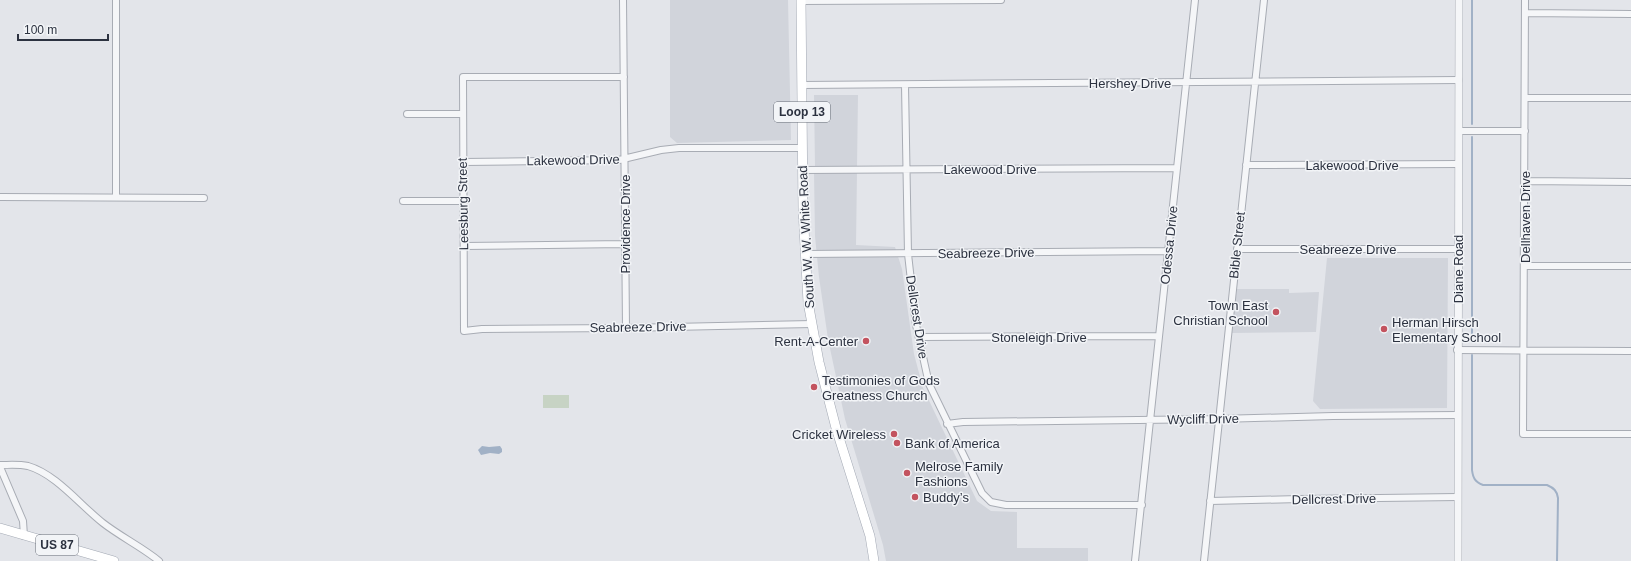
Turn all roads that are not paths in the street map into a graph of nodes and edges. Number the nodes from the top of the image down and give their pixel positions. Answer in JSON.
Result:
{"nodes":[{"id":1,"x":116,"y":0,"type":"edge"},
{"id":2,"x":623,"y":0,"type":"edge"},
{"id":3,"x":801,"y":0,"type":"edge"},
{"id":4,"x":1001,"y":0,"type":"edge"},
{"id":5,"x":1195,"y":0,"type":"edge"},
{"id":6,"x":1264,"y":0,"type":"edge"},
{"id":7,"x":1459,"y":0,"type":"edge"},
{"id":8,"x":1525,"y":0,"type":"edge"},
{"id":9,"x":1525,"y":13,"type":"junction"},
{"id":10,"x":1631,"y":14,"type":"edge"},
{"id":11,"x":624,"y":77,"type":"junction"},
{"id":12,"x":1459,"y":80,"type":"junction"},
{"id":13,"x":1255,"y":82,"type":"junction"},
{"id":14,"x":1186,"y":83,"type":"junction"},
{"id":15,"x":802,"y":85,"type":"junction"},
{"id":16,"x":905,"y":85,"type":"junction"},
{"id":17,"x":1525,"y":98,"type":"junction"},
{"id":18,"x":1631,"y":98,"type":"edge"},
{"id":19,"x":407,"y":114,"type":"dead end"},
{"id":20,"x":463,"y":114,"type":"junction"},
{"id":21,"x":1459,"y":131,"type":"junction"},
{"id":22,"x":1525,"y":131,"type":"junction"},
{"id":23,"x":802,"y":148,"type":"junction"},
{"id":24,"x":624,"y":159,"type":"junction"},
{"id":25,"x":463,"y":162,"type":"junction"},
{"id":26,"x":1458,"y":164,"type":"junction"},
{"id":27,"x":1246,"y":165,"type":"junction"},
{"id":28,"x":1177,"y":168,"type":"junction"},
{"id":29,"x":906,"y":169,"type":"junction"},
{"id":30,"x":802,"y":170,"type":"junction"},
{"id":31,"x":1525,"y":181,"type":"junction"},
{"id":32,"x":1631,"y":182,"type":"edge"},
{"id":33,"x":0,"y":197,"type":"edge"},
{"id":34,"x":116,"y":197,"type":"junction"},
{"id":35,"x":204,"y":198,"type":"dead end"},
{"id":36,"x":403,"y":201,"type":"dead end"},
{"id":37,"x":463,"y":201,"type":"junction"},
{"id":38,"x":625,"y":244,"type":"junction"},
{"id":39,"x":464,"y":246,"type":"junction"},
{"id":40,"x":1237,"y":249,"type":"junction"},
{"id":41,"x":1458,"y":249,"type":"junction"},
{"id":42,"x":1168,"y":251,"type":"junction"},
{"id":43,"x":805,"y":254,"type":"junction"},
{"id":44,"x":908,"y":254,"type":"junction"},
{"id":45,"x":1524,"y":266,"type":"junction"},
{"id":46,"x":1631,"y":266,"type":"edge"},
{"id":47,"x":812,"y":324,"type":"junction"},
{"id":48,"x":626,"y":328,"type":"junction"},
{"id":49,"x":464,"y":331,"type":"joint"},
{"id":50,"x":1159,"y":336,"type":"junction"},
{"id":51,"x":919,"y":337,"type":"junction"},
{"id":52,"x":1458,"y":350,"type":"junction"},
{"id":53,"x":1524,"y":350,"type":"junction"},
{"id":54,"x":1631,"y":351,"type":"edge"},
{"id":55,"x":1458,"y":415,"type":"junction"},
{"id":56,"x":1219,"y":419,"type":"junction"},
{"id":57,"x":1150,"y":420,"type":"junction"},
{"id":58,"x":947,"y":424,"type":"junction"},
{"id":59,"x":1631,"y":434,"type":"edge"},
{"id":60,"x":0,"y":466,"type":"edge"},
{"id":61,"x":1458,"y":498,"type":"junction"},
{"id":62,"x":1210,"y":501,"type":"junction"},
{"id":63,"x":1142,"y":505,"type":"junction"},
{"id":64,"x":0,"y":528,"type":"edge"},
{"id":65,"x":24,"y":536,"type":"junction"},
{"id":66,"x":875,"y":560,"type":"edge"},
{"id":67,"x":114,"y":561,"type":"edge"},
{"id":68,"x":159,"y":561,"type":"edge"},
{"id":69,"x":1136,"y":561,"type":"edge"},
{"id":70,"x":1204,"y":561,"type":"edge"},
{"id":71,"x":1458,"y":561,"type":"edge"}],
"edges":[{"from":1,"to":34,"type":"street"},
{"from":2,"to":11,"type":"street","name":"Providence Drive"},
{"from":3,"to":4,"type":"street"},
{"from":3,"to":15,"type":"main road","name":"South W. W. White Road","number":"Loop 13"},
{"from":5,"to":14,"type":"street","name":"Odessa Drive"},
{"from":6,"to":13,"type":"street","name":"Bible Street"},
{"from":7,"to":12,"type":"street","name":"Diane Road"},
{"from":8,"to":9,"type":"street","name":"Dellhaven Drive"},
{"from":9,"to":10,"type":"street"},
{"from":9,"to":17,"type":"street","name":"Dellhaven Drive"},
{"from":11,"to":20,"type":"street","name":"Leesburg Street"},
{"from":11,"to":24,"type":"street","name":"Providence Drive"},
{"from":12,"to":13,"type":"street","name":"Hershey Drive"},
{"from":12,"to":21,"type":"street","name":"Diane Road"},
{"from":13,"to":14,"type":"street","name":"Hershey Drive"},
{"from":13,"to":27,"type":"street","name":"Bible Street"},
{"from":14,"to":16,"type":"street","name":"Hershey Drive"},
{"from":14,"to":28,"type":"street","name":"Odessa Drive"},
{"from":15,"to":16,"type":"street","name":"Hershey Drive"},
{"from":15,"to":23,"type":"main road","name":"South W. W. White Road","number":"Loop 13"},
{"from":16,"to":29,"type":"street","name":"Dellcrest Drive"},
{"from":17,"to":18,"type":"street"},
{"from":17,"to":22,"type":"street","name":"Dellhaven Drive"},
{"from":19,"to":20,"type":"street"},
{"from":20,"to":25,"type":"street","name":"Leesburg Street"},
{"from":21,"to":22,"type":"street"},
{"from":21,"to":26,"type":"street","name":"Diane Road"},
{"from":22,"to":31,"type":"street","name":"Dellhaven Drive"},
{"from":23,"to":24,"type":"street","name":"Lakewood Drive"},
{"from":23,"to":30,"type":"main road","name":"South W. W. White Road","number":"Loop 13"},
{"from":24,"to":25,"type":"street","name":"Lakewood Drive"},
{"from":24,"to":38,"type":"street","name":"Providence Drive"},
{"from":25,"to":37,"type":"street","name":"Leesburg Street"},
{"from":26,"to":27,"type":"street","name":"Lakewood Drive"},
{"from":26,"to":41,"type":"street","name":"Diane Road"},
{"from":27,"to":40,"type":"street","name":"Bible Street"},
{"from":28,"to":29,"type":"street","name":"Lakewood Drive"},
{"from":28,"to":42,"type":"street","name":"Odessa Drive"},
{"from":29,"to":30,"type":"street","name":"Lakewood Drive"},
{"from":29,"to":44,"type":"street","name":"Dellcrest Drive"},
{"from":30,"to":43,"type":"main road","name":"South W. W. White Road","number":"Loop 13"},
{"from":31,"to":32,"type":"street"},
{"from":31,"to":45,"type":"street","name":"Dellhaven Drive"},
{"from":33,"to":34,"type":"street"},
{"from":34,"to":35,"type":"street"},
{"from":36,"to":37,"type":"street"},
{"from":37,"to":39,"type":"street","name":"Leesburg Street"},
{"from":38,"to":39,"type":"street"},
{"from":38,"to":48,"type":"street","name":"Providence Drive"},
{"from":39,"to":49,"type":"street","name":"Leesburg Street"},
{"from":40,"to":41,"type":"street","name":"Seabreeze Drive"},
{"from":40,"to":56,"type":"street","name":"Bible Street"},
{"from":41,"to":52,"type":"street","name":"Diane Road"},
{"from":42,"to":44,"type":"street","name":"Seabreeze Drive"},
{"from":42,"to":50,"type":"street","name":"Odessa Drive"},
{"from":43,"to":44,"type":"street","name":"Seabreeze Drive"},
{"from":43,"to":47,"type":"main road","name":"South W. W. White Road","number":"Loop 13"},
{"from":44,"to":51,"type":"street","name":"Dellcrest Drive"},
{"from":45,"to":46,"type":"street"},
{"from":45,"to":53,"type":"street","name":"Dellhaven Drive"},
{"from":47,"to":48,"type":"street","name":"Seabreeze Drive"},
{"from":47,"to":66,"type":"main road","name":"South W. W. White Road","number":"Loop 13"},
{"from":48,"to":49,"type":"street","name":"Seabreeze Drive"},
{"from":50,"to":51,"type":"street","name":"Stoneleigh Drive"},
{"from":50,"to":57,"type":"street","name":"Odessa Drive"},
{"from":51,"to":58,"type":"street","name":"Dellcrest Drive"},
{"from":52,"to":53,"type":"street"},
{"from":52,"to":55,"type":"street","name":"Diane Road"},
{"from":53,"to":54,"type":"street"},
{"from":53,"to":59,"type":"street","name":"Dellhaven Drive"},
{"from":55,"to":56,"type":"street","name":"Wycliff Drive"},
{"from":55,"to":61,"type":"street","name":"Diane Road"},
{"from":56,"to":57,"type":"street","name":"Wycliff Drive"},
{"from":56,"to":62,"type":"street","name":"Bible Street"},
{"from":57,"to":58,"type":"street","name":"Wycliff Drive"},
{"from":57,"to":63,"type":"street","name":"Odessa Drive"},
{"from":58,"to":63,"type":"street","name":"Dellcrest Drive"},
{"from":60,"to":65,"type":"street"},
{"from":60,"to":68,"type":"street"},
{"from":61,"to":62,"type":"street","name":"Dellcrest Drive"},
{"from":61,"to":71,"type":"street","name":"Diane Road"},
{"from":62,"to":70,"type":"street","name":"Bible Street"},
{"from":63,"to":69,"type":"street","name":"Odessa Drive"},
{"from":64,"to":65,"type":"main road","number":"US 87"},
{"from":65,"to":67,"type":"main road","number":"US 87"}]}
